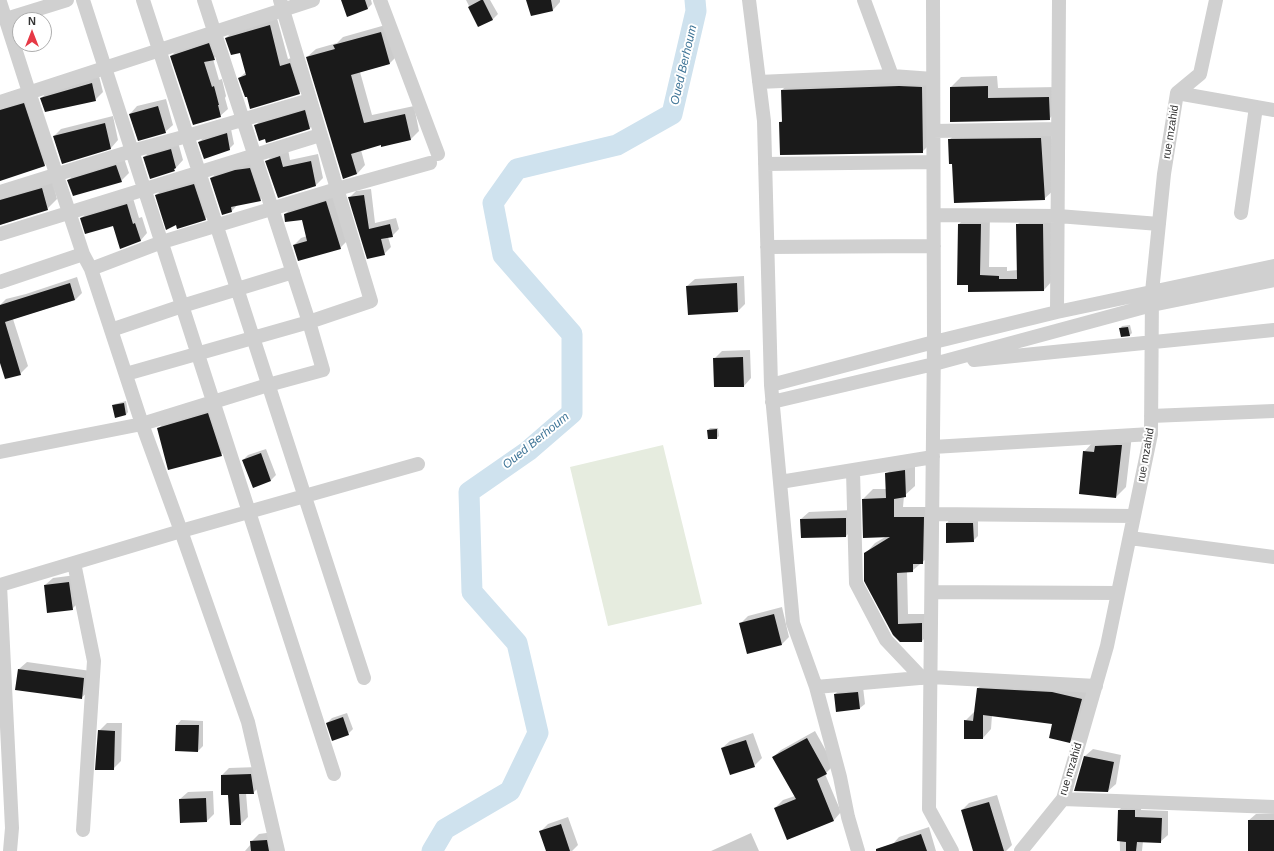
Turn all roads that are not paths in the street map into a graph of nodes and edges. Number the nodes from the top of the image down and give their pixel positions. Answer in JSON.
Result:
{"nodes":[{"id":1,"x":67,"y":0,"type":"edge"},
{"id":2,"x":83,"y":0,"type":"edge"},
{"id":3,"x":143,"y":0,"type":"edge"},
{"id":4,"x":204,"y":0,"type":"edge"},
{"id":5,"x":313,"y":0,"type":"edge"},
{"id":6,"x":380,"y":0,"type":"edge"},
{"id":7,"x":749,"y":0,"type":"edge"},
{"id":8,"x":864,"y":0,"type":"edge"},
{"id":9,"x":933,"y":0,"type":"edge"},
{"id":10,"x":1059,"y":0,"type":"edge"},
{"id":11,"x":1216,"y":0,"type":"edge"},
{"id":12,"x":0,"y":2,"type":"edge"},
{"id":13,"x":282,"y":5,"type":"edge"},
{"id":14,"x":6,"y":19,"type":"junction"},
{"id":15,"x":215,"y":32,"type":"junction"},
{"id":16,"x":159,"y":50,"type":"junction"},
{"id":17,"x":105,"y":68,"type":"junction"},
{"id":18,"x":892,"y":76,"type":"junction"},
{"id":19,"x":933,"y":79,"type":"junction"},
{"id":20,"x":759,"y":82,"type":"junction"},
{"id":21,"x":29,"y":92,"type":"junction"},
{"id":22,"x":1177,"y":93,"type":"junction"},
{"id":23,"x":310,"y":100,"type":"junction"},
{"id":24,"x":0,"y":102,"type":"edge"},
{"id":25,"x":1256,"y":107,"type":"junction"},
{"id":26,"x":1274,"y":110,"type":"edge"},
{"id":27,"x":243,"y":120,"type":"junction"},
{"id":28,"x":1058,"y":129,"type":"junction"},
{"id":29,"x":933,"y":131,"type":"junction"},
{"id":30,"x":320,"y":134,"type":"junction"},
{"id":31,"x":188,"y":136,"type":"junction"},
{"id":32,"x":132,"y":151,"type":"junction"},
{"id":33,"x":255,"y":155,"type":"junction"},
{"id":34,"x":934,"y":162,"type":"junction"},
{"id":35,"x":765,"y":164,"type":"junction"},
{"id":36,"x":199,"y":172,"type":"junction"},
{"id":37,"x":57,"y":174,"type":"junction"},
{"id":38,"x":337,"y":189,"type":"junction"},
{"id":39,"x":144,"y":190,"type":"junction"},
{"id":40,"x":0,"y":192,"type":"edge"},
{"id":41,"x":272,"y":209,"type":"junction"},
{"id":42,"x":70,"y":212,"type":"junction"},
{"id":43,"x":1241,"y":213,"type":"dead end"},
{"id":44,"x":934,"y":215,"type":"junction"},
{"id":45,"x":1058,"y":216,"type":"junction"},
{"id":46,"x":1159,"y":224,"type":"junction"},
{"id":47,"x":217,"y":226,"type":"junction"},
{"id":48,"x":0,"y":234,"type":"edge"},
{"id":49,"x":162,"y":242,"type":"junction"},
{"id":50,"x":934,"y":246,"type":"junction"},
{"id":51,"x":767,"y":247,"type":"junction"},
{"id":52,"x":83,"y":254,"type":"junction"},
{"id":53,"x":1274,"y":266,"type":"edge"},
{"id":54,"x":91,"y":269,"type":"junction"},
{"id":55,"x":293,"y":272,"type":"junction"},
{"id":56,"x":1274,"y":280,"type":"edge"},
{"id":57,"x":0,"y":282,"type":"edge"},
{"id":58,"x":237,"y":289,"type":"junction"},
{"id":59,"x":1152,"y":298,"type":"junction"},
{"id":60,"x":182,"y":306,"type":"junction"},
{"id":61,"x":1057,"y":312,"type":"junction"},
{"id":62,"x":309,"y":322,"type":"junction"},
{"id":63,"x":111,"y":330,"type":"junction"},
{"id":64,"x":1274,"y":330,"type":"edge"},
{"id":65,"x":253,"y":337,"type":"junction"},
{"id":66,"x":934,"y":342,"type":"junction"},
{"id":67,"x":1152,"y":342,"type":"junction"},
{"id":68,"x":198,"y":353,"type":"junction"},
{"id":69,"x":934,"y":364,"type":"junction"},
{"id":70,"x":126,"y":374,"type":"junction"},
{"id":71,"x":268,"y":385,"type":"junction"},
{"id":72,"x":771,"y":386,"type":"junction"},
{"id":73,"x":213,"y":402,"type":"junction"},
{"id":74,"x":772,"y":402,"type":"junction"},
{"id":75,"x":1274,"y":412,"type":"edge"},
{"id":76,"x":1152,"y":416,"type":"junction"},
{"id":77,"x":142,"y":424,"type":"junction"},
{"id":78,"x":1151,"y":434,"type":"junction"},
{"id":79,"x":0,"y":452,"type":"edge"},
{"id":80,"x":933,"y":452,"type":"junction"},
{"id":81,"x":418,"y":464,"type":"dead end"},
{"id":82,"x":853,"y":471,"type":"junction"},
{"id":83,"x":780,"y":482,"type":"junction"},
{"id":84,"x":305,"y":496,"type":"junction"},
{"id":85,"x":249,"y":512,"type":"junction"},
{"id":86,"x":932,"y":514,"type":"junction"},
{"id":87,"x":1134,"y":516,"type":"junction"},
{"id":88,"x":181,"y":531,"type":"junction"},
{"id":89,"x":1130,"y":538,"type":"junction"},
{"id":90,"x":1274,"y":557,"type":"edge"},
{"id":91,"x":74,"y":563,"type":"junction"},
{"id":92,"x":0,"y":585,"type":"edge"},
{"id":93,"x":932,"y":592,"type":"junction"},
{"id":94,"x":1118,"y":593,"type":"junction"},
{"id":95,"x":926,"y":677,"type":"junction"},
{"id":96,"x":364,"y":678,"type":"dead end"},
{"id":97,"x":1096,"y":686,"type":"junction"},
{"id":98,"x":816,"y":687,"type":"junction"},
{"id":99,"x":334,"y":774,"type":"dead end"},
{"id":100,"x":1063,"y":799,"type":"junction"},
{"id":101,"x":1274,"y":807,"type":"edge"},
{"id":102,"x":83,"y":830,"type":"dead end"},
{"id":103,"x":1026,"y":848,"type":"edge"},
{"id":104,"x":10,"y":851,"type":"edge"},
{"id":105,"x":278,"y":851,"type":"edge"},
{"id":106,"x":858,"y":851,"type":"edge"},
{"id":107,"x":952,"y":851,"type":"edge"}],
"edges":[{"from":1,"to":14,"type":"street"},
{"from":2,"to":17,"type":"street"},
{"from":3,"to":16,"type":"street"},
{"from":4,"to":15,"type":"street"},
{"from":5,"to":13,"type":"street"},
{"from":6,"to":38,"type":"street"},
{"from":7,"to":20,"type":"street"},
{"from":8,"to":18,"type":"street"},
{"from":9,"to":19,"type":"street"},
{"from":10,"to":28,"type":"street"},
{"from":11,"to":22,"type":"street","name":"rue mzahid"},
{"from":12,"to":14,"type":"street"},
{"from":13,"to":15,"type":"street"},
{"from":13,"to":23,"type":"street"},
{"from":14,"to":21,"type":"street"},
{"from":15,"to":16,"type":"street"},
{"from":15,"to":27,"type":"street"},
{"from":16,"to":17,"type":"street"},
{"from":16,"to":31,"type":"street"},
{"from":17,"to":21,"type":"street"},
{"from":17,"to":32,"type":"street"},
{"from":18,"to":19,"type":"street"},
{"from":18,"to":20,"type":"street"},
{"from":19,"to":29,"type":"street"},
{"from":20,"to":35,"type":"street"},
{"from":21,"to":24,"type":"street"},
{"from":21,"to":37,"type":"street"},
{"from":22,"to":25,"type":"street"},
{"from":22,"to":46,"type":"street","name":"rue mzahid"},
{"from":23,"to":27,"type":"street"},
{"from":23,"to":30,"type":"street"},
{"from":25,"to":26,"type":"street"},
{"from":25,"to":43,"type":"street"},
{"from":27,"to":31,"type":"street"},
{"from":27,"to":33,"type":"street"},
{"from":28,"to":29,"type":"street"},
{"from":28,"to":45,"type":"street"},
{"from":29,"to":34,"type":"street"},
{"from":30,"to":33,"type":"street"},
{"from":30,"to":38,"type":"street"},
{"from":31,"to":32,"type":"street"},
{"from":31,"to":36,"type":"street"},
{"from":32,"to":37,"type":"street"},
{"from":32,"to":39,"type":"street"},
{"from":33,"to":36,"type":"street"},
{"from":33,"to":41,"type":"street"},
{"from":34,"to":35,"type":"street"},
{"from":34,"to":44,"type":"street"},
{"from":35,"to":51,"type":"street"},
{"from":36,"to":39,"type":"street"},
{"from":36,"to":47,"type":"street"},
{"from":37,"to":40,"type":"street"},
{"from":37,"to":42,"type":"street"},
{"from":38,"to":41,"type":"street"},
{"from":38,"to":62,"type":"street"},
{"from":39,"to":42,"type":"street"},
{"from":39,"to":49,"type":"street"},
{"from":41,"to":47,"type":"street"},
{"from":41,"to":55,"type":"street"},
{"from":42,"to":48,"type":"street"},
{"from":42,"to":52,"type":"street"},
{"from":44,"to":45,"type":"street"},
{"from":44,"to":50,"type":"street"},
{"from":45,"to":46,"type":"street"},
{"from":45,"to":61,"type":"street"},
{"from":46,"to":59,"type":"street","name":"rue mzahid"},
{"from":47,"to":49,"type":"street"},
{"from":47,"to":58,"type":"street"},
{"from":49,"to":54,"type":"street"},
{"from":49,"to":60,"type":"street"},
{"from":50,"to":51,"type":"street"},
{"from":50,"to":66,"type":"street"},
{"from":51,"to":72,"type":"street"},
{"from":52,"to":54,"type":"street"},
{"from":52,"to":57,"type":"street"},
{"from":53,"to":59,"type":"street"},
{"from":54,"to":63,"type":"street"},
{"from":55,"to":58,"type":"street"},
{"from":55,"to":62,"type":"street"},
{"from":56,"to":59,"type":"street"},
{"from":58,"to":60,"type":"street"},
{"from":58,"to":65,"type":"street"},
{"from":59,"to":61,"type":"street"},
{"from":59,"to":67,"type":"street","name":"rue mzahid"},
{"from":59,"to":69,"type":"street"},
{"from":60,"to":63,"type":"street"},
{"from":60,"to":68,"type":"street"},
{"from":61,"to":66,"type":"street"},
{"from":62,"to":65,"type":"street"},
{"from":62,"to":71,"type":"street"},
{"from":63,"to":70,"type":"street"},
{"from":64,"to":67,"type":"street"},
{"from":65,"to":68,"type":"street"},
{"from":65,"to":71,"type":"street"},
{"from":66,"to":69,"type":"street"},
{"from":66,"to":72,"type":"street"},
{"from":67,"to":69,"type":"street"},
{"from":67,"to":76,"type":"street","name":"rue mzahid"},
{"from":68,"to":70,"type":"street"},
{"from":68,"to":73,"type":"street"},
{"from":69,"to":74,"type":"street"},
{"from":69,"to":80,"type":"street"},
{"from":70,"to":77,"type":"street"},
{"from":71,"to":73,"type":"street"},
{"from":71,"to":84,"type":"street"},
{"from":72,"to":74,"type":"street"},
{"from":73,"to":77,"type":"street"},
{"from":73,"to":85,"type":"street"},
{"from":74,"to":83,"type":"street"},
{"from":75,"to":76,"type":"street"},
{"from":76,"to":78,"type":"street","name":"rue mzahid"},
{"from":77,"to":79,"type":"street"},
{"from":77,"to":88,"type":"street"},
{"from":78,"to":80,"type":"street"},
{"from":78,"to":87,"type":"street","name":"rue mzahid"},
{"from":80,"to":82,"type":"street"},
{"from":80,"to":86,"type":"street"},
{"from":81,"to":84,"type":"street"},
{"from":82,"to":83,"type":"street"},
{"from":82,"to":95,"type":"street"},
{"from":83,"to":98,"type":"street"},
{"from":84,"to":85,"type":"street"},
{"from":84,"to":96,"type":"street"},
{"from":85,"to":88,"type":"street"},
{"from":85,"to":99,"type":"street"},
{"from":86,"to":87,"type":"street"},
{"from":86,"to":93,"type":"street"},
{"from":87,"to":89,"type":"street","name":"rue mzahid"},
{"from":88,"to":91,"type":"street"},
{"from":88,"to":105,"type":"street"},
{"from":89,"to":90,"type":"street"},
{"from":89,"to":94,"type":"street","name":"rue mzahid"},
{"from":91,"to":92,"type":"street"},
{"from":91,"to":102,"type":"street"},
{"from":92,"to":104,"type":"street"},
{"from":93,"to":94,"type":"street"},
{"from":93,"to":95,"type":"street"},
{"from":94,"to":97,"type":"street","name":"rue mzahid"},
{"from":95,"to":97,"type":"street"},
{"from":95,"to":98,"type":"street"},
{"from":95,"to":107,"type":"street"},
{"from":97,"to":100,"type":"street","name":"rue mzahid"},
{"from":98,"to":106,"type":"street"},
{"from":100,"to":101,"type":"street"},
{"from":100,"to":103,"type":"street","name":"rue mzahid"}]}
